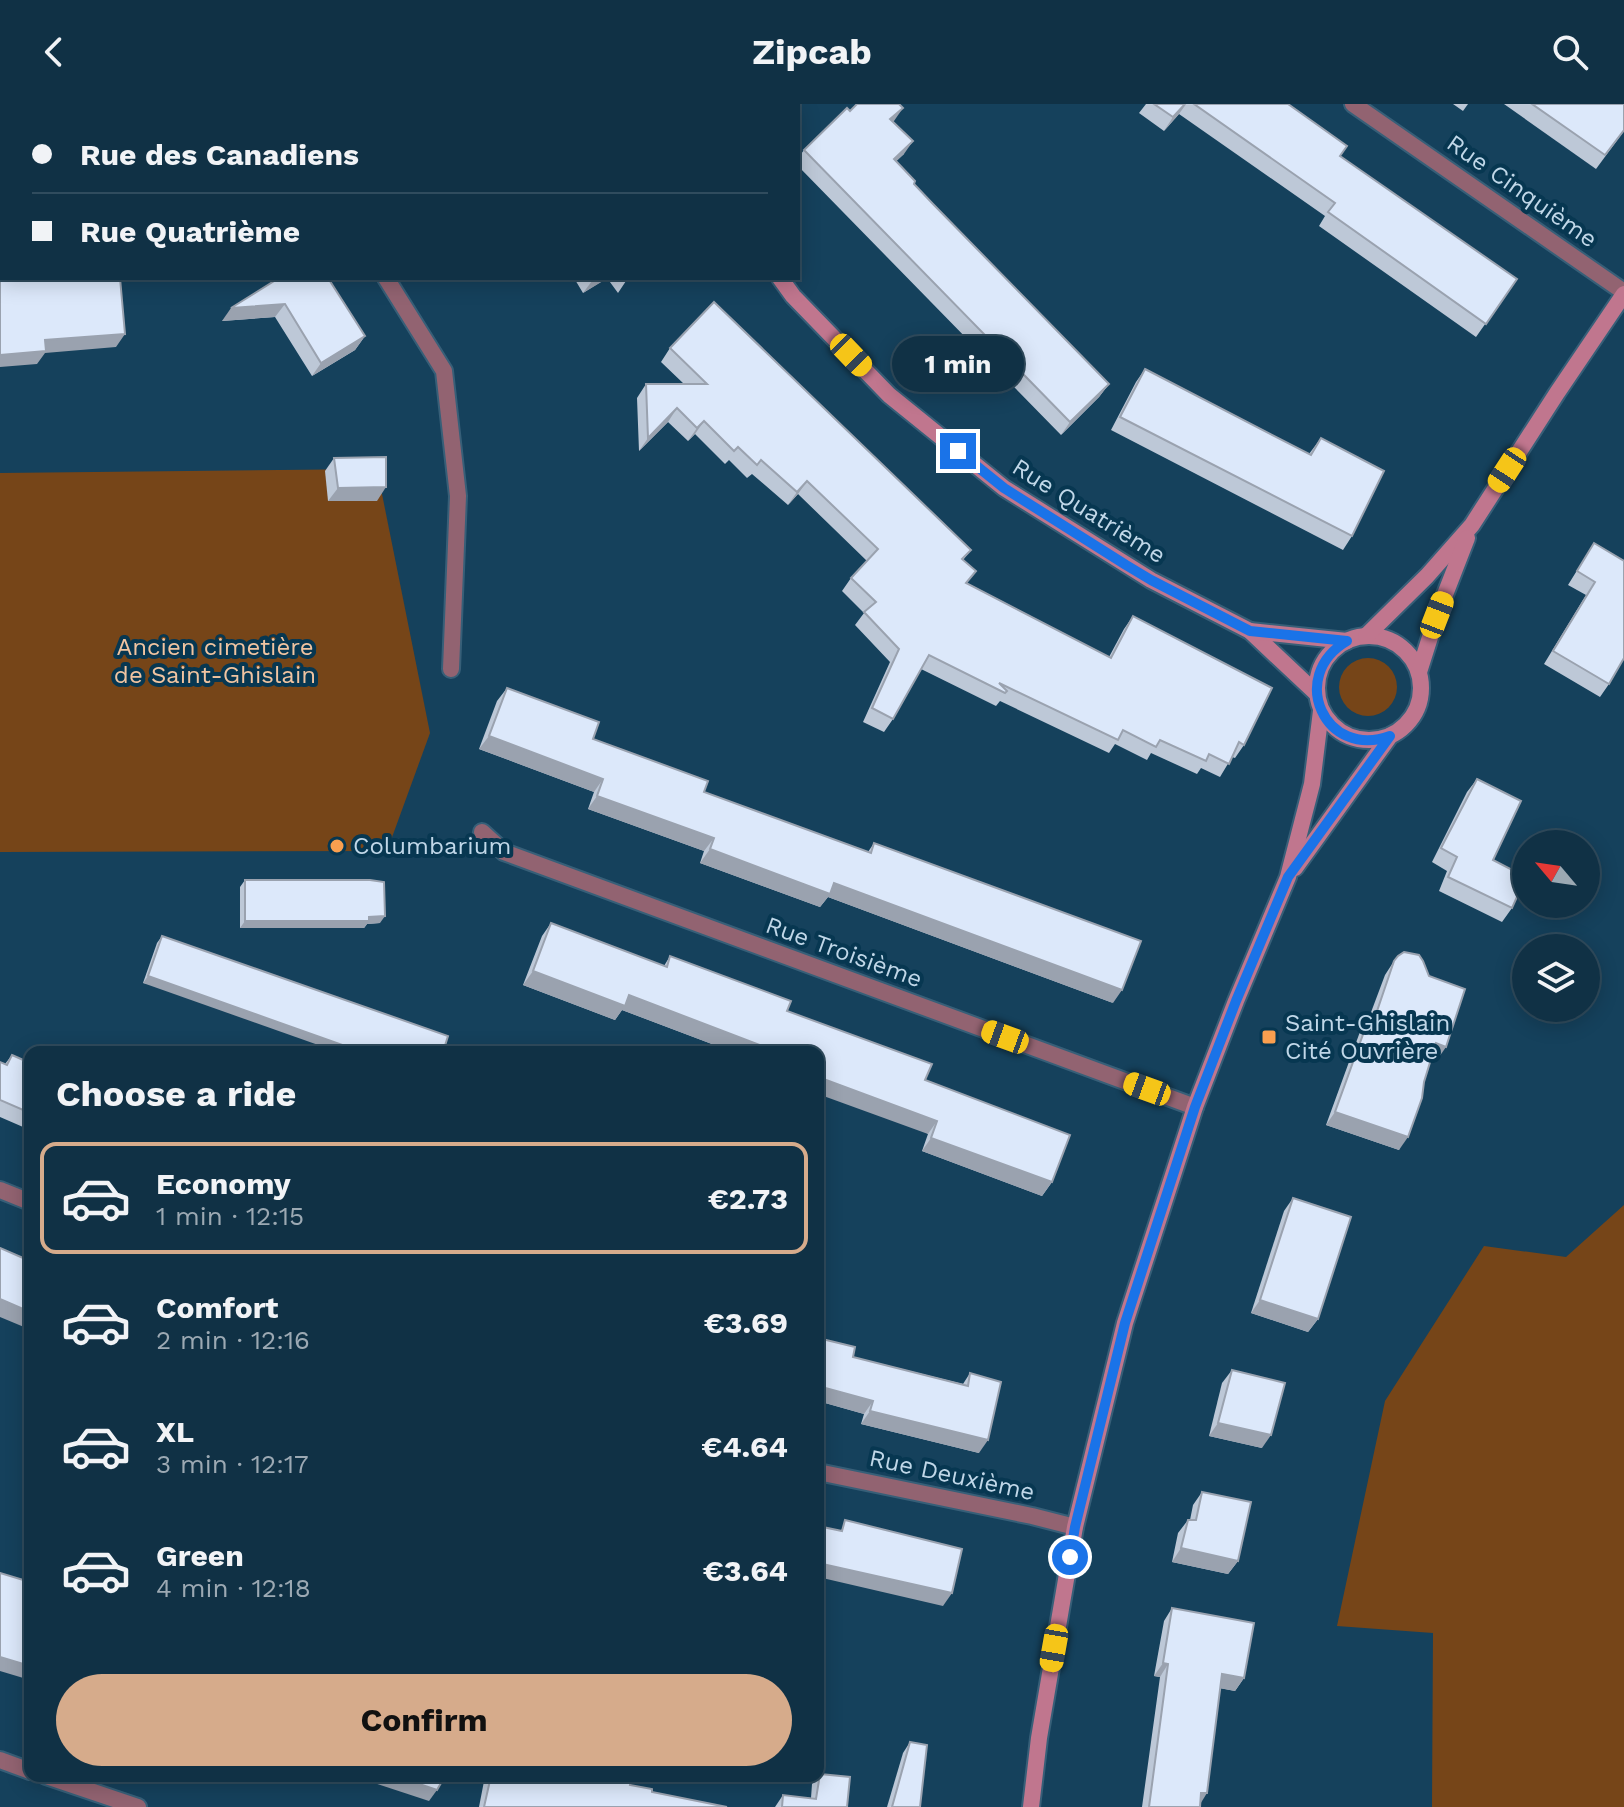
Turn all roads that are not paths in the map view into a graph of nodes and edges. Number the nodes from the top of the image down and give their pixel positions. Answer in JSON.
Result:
{"nodes":[{"id":1,"x":1353,"y":104,"type":"edge"},
{"id":2,"x":387,"y":280,"type":"edge"},
{"id":3,"x":781,"y":280,"type":"edge"},
{"id":4,"x":1624,"y":293,"type":"edge"},
{"id":5,"x":1472,"y":525,"type":"junction"},
{"id":6,"x":1250,"y":631,"type":"junction"},
{"id":7,"x":1366,"y":636,"type":"junction"},
{"id":8,"x":1347,"y":641,"type":"junction"},
{"id":9,"x":451,"y":669,"type":"dead end"},
{"id":10,"x":1419,"y":672,"type":"junction"},
{"id":11,"x":1316,"y":693,"type":"junction"},
{"id":12,"x":1321,"y":711,"type":"junction"},
{"id":13,"x":1390,"y":736,"type":"junction"},
{"id":14,"x":482,"y":832,"type":"dead end"},
{"id":15,"x":1288,"y":877,"type":"junction"},
{"id":16,"x":1195,"y":1107,"type":"junction"},
{"id":17,"x":0,"y":1190,"type":"edge"},
{"id":18,"x":24,"y":1200,"type":"edge"},
{"id":19,"x":824,"y":1473,"type":"edge"},
{"id":20,"x":1075,"y":1527,"type":"junction"},
{"id":21,"x":0,"y":1760,"type":"edge"},
{"id":22,"x":24,"y":1769,"type":"edge"},
{"id":23,"x":64,"y":1782,"type":"edge"},
{"id":24,"x":138,"y":1807,"type":"edge"},
{"id":25,"x":1031,"y":1807,"type":"edge"}],
"edges":[{"from":1,"to":4,"type":"street","name":"Rue Cinquième"},
{"from":2,"to":9,"type":"street"},
{"from":3,"to":6,"type":"street","name":"Rue Quatrième"},
{"from":4,"to":5,"type":"street"},
{"from":5,"to":7,"type":"street"},
{"from":5,"to":10,"type":"street"},
{"from":6,"to":8,"type":"street","name":"Rue Quatrième"},
{"from":6,"to":11,"type":"street","name":"Rue Quatrième"},
{"from":7,"to":8,"type":"street"},
{"from":7,"to":10,"type":"street"},
{"from":8,"to":11,"type":"street"},
{"from":10,"to":13,"type":"street"},
{"from":11,"to":12,"type":"street"},
{"from":12,"to":13,"type":"street"},
{"from":12,"to":15,"type":"street"},
{"from":13,"to":15,"type":"street"},
{"from":14,"to":16,"type":"street","name":"Rue Troisième"},
{"from":15,"to":16,"type":"street"},
{"from":16,"to":20,"type":"street"},
{"from":17,"to":18,"type":"street"},
{"from":19,"to":20,"type":"street","name":"Rue Deuxième"},
{"from":20,"to":25,"type":"street"},
{"from":21,"to":22,"type":"street"},
{"from":23,"to":24,"type":"street"}]}
